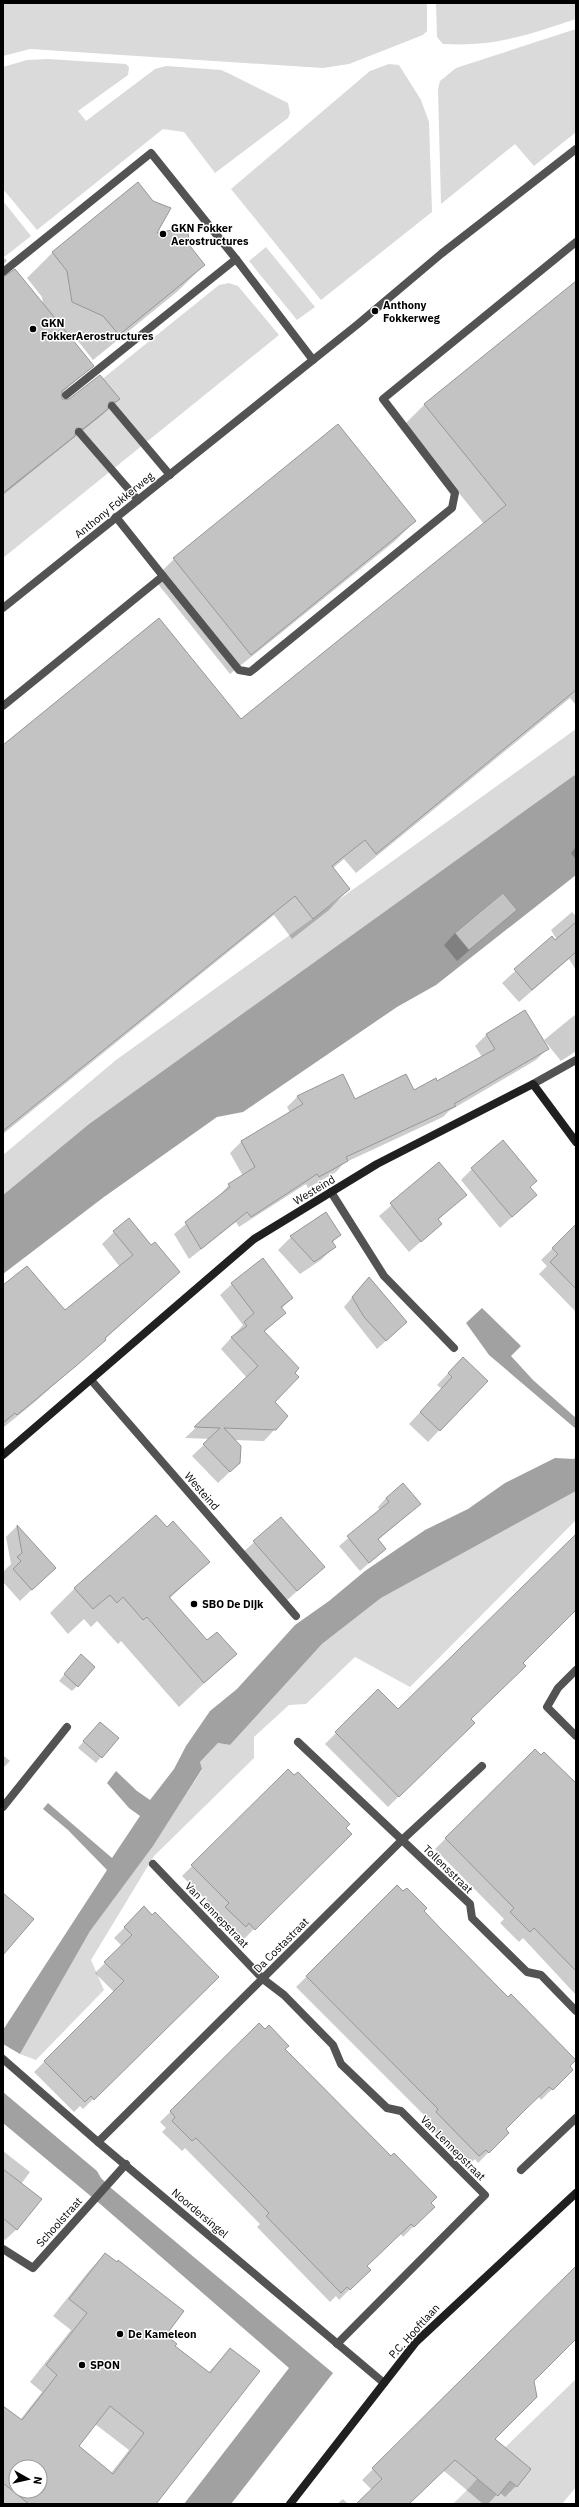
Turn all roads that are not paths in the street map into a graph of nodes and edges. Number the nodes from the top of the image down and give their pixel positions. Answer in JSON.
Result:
{"nodes":[{"id":1,"x":576,"y":149,"type":"edge"},
{"id":2,"x":576,"y":242,"type":"edge"},
{"id":3,"x":236,"y":259,"type":"junction"},
{"id":4,"x":3,"y":272,"type":"edge"},
{"id":5,"x":313,"y":360,"type":"junction"},
{"id":6,"x":66,"y":395,"type":"dead end"},
{"id":7,"x":112,"y":406,"type":"dead end"},
{"id":8,"x":80,"y":432,"type":"dead end"},
{"id":9,"x":170,"y":475,"type":"junction"},
{"id":10,"x":138,"y":500,"type":"junction"},
{"id":11,"x":116,"y":517,"type":"junction"},
{"id":12,"x":163,"y":576,"type":"junction"},
{"id":13,"x":3,"y":608,"type":"edge"},
{"id":14,"x":3,"y":706,"type":"edge"},
{"id":15,"x":576,"y":1060,"type":"edge"},
{"id":16,"x":533,"y":1084,"type":"junction"},
{"id":17,"x":576,"y":1142,"type":"edge"},
{"id":18,"x":331,"y":1192,"type":"junction"},
{"id":19,"x":454,"y":1348,"type":"dead end"},
{"id":20,"x":91,"y":1380,"type":"junction"},
{"id":21,"x":3,"y":1455,"type":"edge"},
{"id":22,"x":296,"y":1616,"type":"dead end"},
{"id":23,"x":576,"y":1670,"type":"edge"},
{"id":24,"x":67,"y":1727,"type":"dead end"},
{"id":25,"x":576,"y":1736,"type":"edge"},
{"id":26,"x":298,"y":1742,"type":"dead end"},
{"id":27,"x":482,"y":1766,"type":"dead end"},
{"id":28,"x":3,"y":1808,"type":"edge"},
{"id":29,"x":401,"y":1841,"type":"junction"},
{"id":30,"x":153,"y":1864,"type":"dead end"},
{"id":31,"x":263,"y":1979,"type":"junction"},
{"id":32,"x":576,"y":2012,"type":"edge"},
{"id":33,"x":3,"y":2059,"type":"edge"},
{"id":34,"x":576,"y":2118,"type":"edge"},
{"id":35,"x":98,"y":2142,"type":"junction"},
{"id":36,"x":126,"y":2164,"type":"junction"},
{"id":37,"x":521,"y":2170,"type":"dead end"},
{"id":38,"x":576,"y":2193,"type":"edge"},
{"id":39,"x":3,"y":2249,"type":"edge"},
{"id":40,"x":338,"y":2344,"type":"junction"},
{"id":41,"x":384,"y":2383,"type":"junction"},
{"id":42,"x":290,"y":2504,"type":"edge"}],
"edges":[{"from":1,"to":5,"type":"street","name":"Anthony Fokkerweg"},
{"from":2,"to":12,"type":"street"},
{"from":3,"to":4,"type":"street"},
{"from":3,"to":5,"type":"street"},
{"from":3,"to":6,"type":"street"},
{"from":5,"to":9,"type":"street","name":"Anthony Fokkerweg"},
{"from":7,"to":9,"type":"street"},
{"from":8,"to":10,"type":"street"},
{"from":9,"to":10,"type":"street","name":"Anthony Fokkerweg"},
{"from":10,"to":11,"type":"street","name":"Anthony Fokkerweg"},
{"from":11,"to":12,"type":"street"},
{"from":11,"to":13,"type":"street","name":"Anthony Fokkerweg"},
{"from":12,"to":14,"type":"street"},
{"from":15,"to":16,"type":"street","name":"Westeind"},
{"from":16,"to":17,"type":"street"},
{"from":16,"to":18,"type":"street","name":"Westeind"},
{"from":18,"to":19,"type":"street"},
{"from":18,"to":20,"type":"street","name":"Westeind"},
{"from":20,"to":21,"type":"street","name":"Westeind"},
{"from":20,"to":22,"type":"street","name":"Westeind"},
{"from":23,"to":25,"type":"street"},
{"from":24,"to":28,"type":"street"},
{"from":26,"to":29,"type":"street","name":"Tollensstraat"},
{"from":27,"to":29,"type":"street","name":"Da Costastraat"},
{"from":29,"to":31,"type":"street","name":"Da Costastraat"},
{"from":29,"to":32,"type":"street","name":"Tollensstraat"},
{"from":30,"to":31,"type":"street","name":"Van Lennepstraat"},
{"from":31,"to":35,"type":"street","name":"Da Costastraat"},
{"from":31,"to":40,"type":"street","name":"Van Lennepstraat"},
{"from":33,"to":35,"type":"street","name":"Noordersingel"},
{"from":34,"to":37,"type":"street"},
{"from":35,"to":36,"type":"street","name":"Noordersingel"},
{"from":36,"to":39,"type":"street","name":"Schoolstraat"},
{"from":36,"to":40,"type":"street","name":"Noordersingel"},
{"from":38,"to":41,"type":"street","name":"P.C. Hooftlaan"},
{"from":40,"to":41,"type":"street","name":"Noordersingel"},
{"from":41,"to":42,"type":"street","name":"P.C. Hooftlaan"}]}
